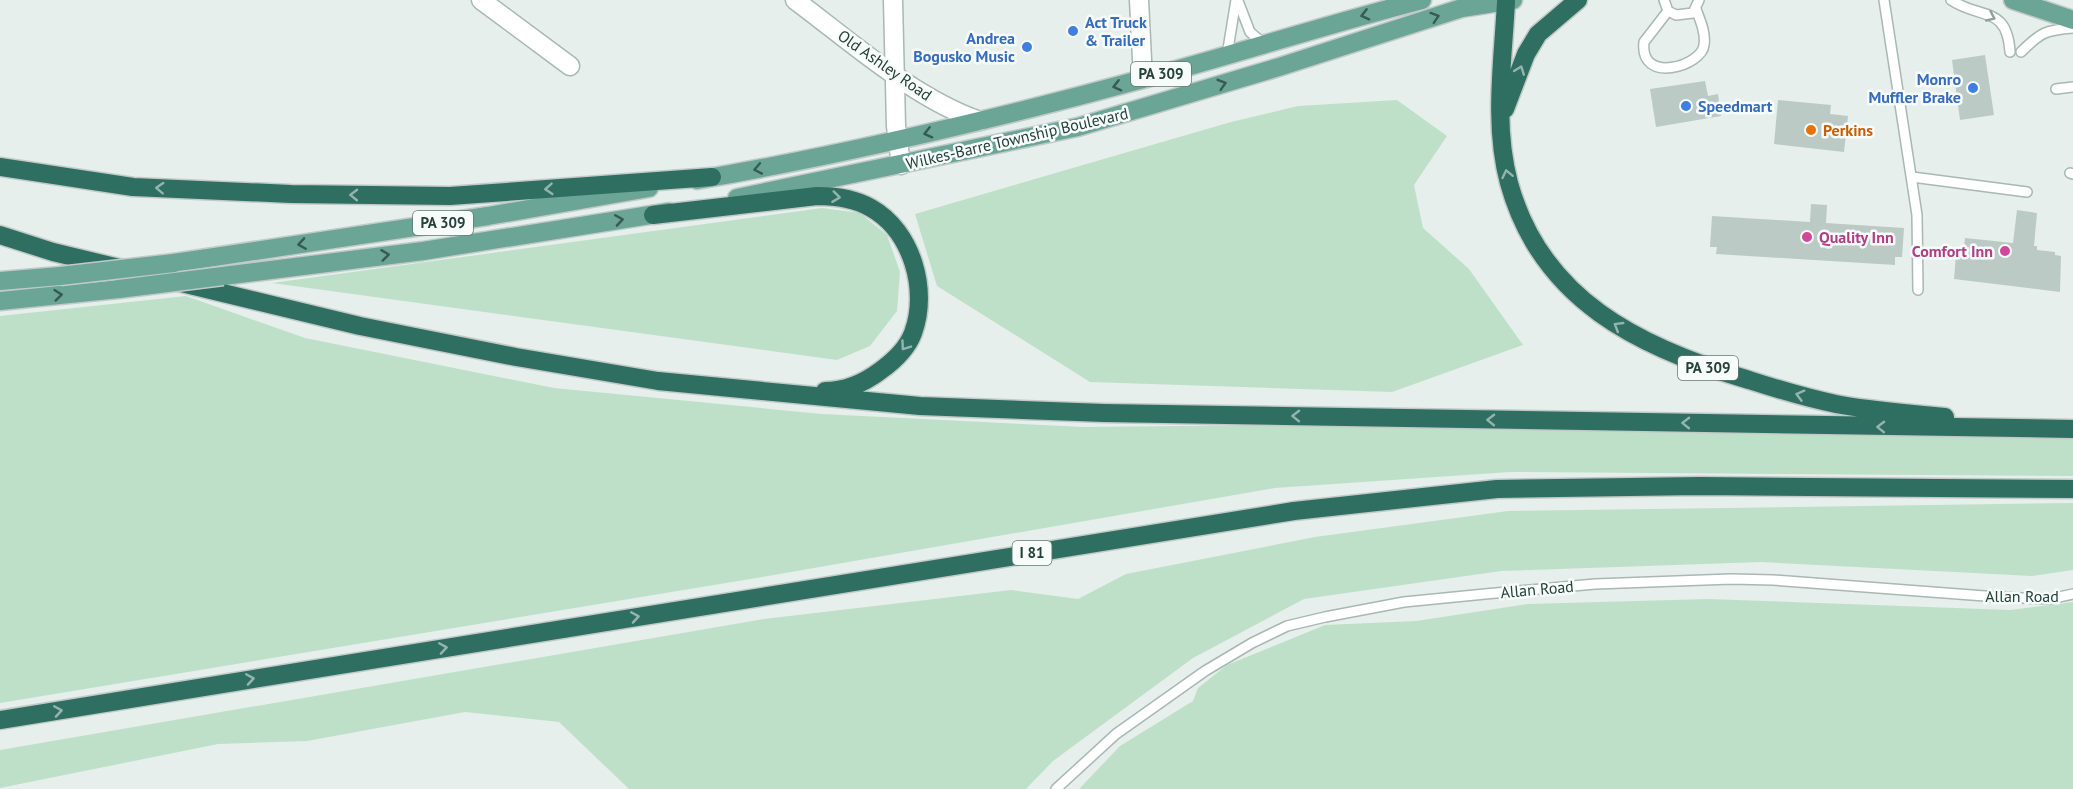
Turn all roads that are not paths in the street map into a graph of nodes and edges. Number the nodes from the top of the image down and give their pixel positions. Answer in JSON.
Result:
{"nodes":[{"id":1,"x":481,"y":0,"type":"edge"},
{"id":2,"x":795,"y":0,"type":"edge"},
{"id":3,"x":894,"y":0,"type":"edge"},
{"id":4,"x":1139,"y":0,"type":"edge"},
{"id":5,"x":1237,"y":0,"type":"edge"},
{"id":6,"x":1422,"y":0,"type":"edge"},
{"id":7,"x":1508,"y":0,"type":"edge"},
{"id":8,"x":1578,"y":0,"type":"edge"},
{"id":9,"x":1664,"y":0,"type":"edge"},
{"id":10,"x":1884,"y":0,"type":"edge"},
{"id":11,"x":1951,"y":0,"type":"edge"},
{"id":12,"x":2013,"y":0,"type":"edge"},
{"id":13,"x":1697,"y":4,"type":"edge"},
{"id":14,"x":1668,"y":11,"type":"junction"},
{"id":15,"x":2073,"y":20,"type":"edge"},
{"id":16,"x":2073,"y":28,"type":"edge"},
{"id":17,"x":1264,"y":44,"type":"junction"},
{"id":18,"x":2010,"y":52,"type":"dead end"},
{"id":19,"x":2021,"y":52,"type":"dead end"},
{"id":20,"x":1227,"y":55,"type":"junction"},
{"id":21,"x":570,"y":66,"type":"dead end"},
{"id":22,"x":895,"y":73,"type":"junction"},
{"id":23,"x":1143,"y":79,"type":"junction"},
{"id":24,"x":2073,"y":87,"type":"edge"},
{"id":25,"x":2056,"y":89,"type":"dead end"},
{"id":26,"x":980,"y":121,"type":"junction"},
{"id":27,"x":1499,"y":125,"type":"junction"},
{"id":28,"x":898,"y":141,"type":"junction"},
{"id":29,"x":901,"y":165,"type":"junction"},
{"id":30,"x":0,"y":167,"type":"edge"},
{"id":31,"x":712,"y":177,"type":"junction"},
{"id":32,"x":1912,"y":177,"type":"junction"},
{"id":33,"x":2027,"y":192,"type":"dead end"},
{"id":34,"x":652,"y":215,"type":"junction"},
{"id":35,"x":0,"y":234,"type":"edge"},
{"id":36,"x":0,"y":281,"type":"edge"},
{"id":37,"x":1918,"y":290,"type":"dead end"},
{"id":38,"x":0,"y":301,"type":"edge"},
{"id":39,"x":772,"y":392,"type":"junction"},
{"id":40,"x":2073,"y":429,"type":"edge"},
{"id":41,"x":2045,"y":430,"type":"junction"},
{"id":42,"x":2073,"y":489,"type":"edge"},
{"id":43,"x":2073,"y":594,"type":"edge"},
{"id":44,"x":0,"y":720,"type":"edge"},
{"id":45,"x":1056,"y":789,"type":"edge"}],
"edges":[{"from":1,"to":21,"type":"street"},
{"from":2,"to":22,"type":"street","name":"Old Ashley Road"},
{"from":3,"to":22,"type":"street"},
{"from":4,"to":23,"type":"street"},
{"from":5,"to":17,"type":"lane"},
{"from":5,"to":20,"type":"lane"},
{"from":6,"to":17,"type":"main road","name":"Wilkes-Barre Township Boulevard","number":"PA 309","one_way":true},
{"from":7,"to":27,"type":"highway","number":"PA 309"},
{"from":29,"to":7,"type":"main road","name":"Wilkes-Barre Township Boulevard","one_way":true},
{"from":27,"to":8,"type":"highway","one_way":true},
{"from":9,"to":14,"type":"lane"},
{"from":10,"to":32,"type":"lane"},
{"from":11,"to":18,"type":"lane","one_way":true},
{"from":12,"to":15,"type":"main road"},
{"from":13,"to":14,"type":"lane"},
{"from":13,"to":14,"type":"lane"},
{"from":16,"to":19,"type":"lane"},
{"from":17,"to":20,"type":"main road","name":"Wilkes-Barre Township Boulevard","number":"PA 309"},
{"from":20,"to":23,"type":"main road","name":"Wilkes-Barre Township Boulevard","number":"PA 309"},
{"from":22,"to":26,"type":"street","name":"Old Ashley Road"},
{"from":22,"to":28,"type":"street"},
{"from":23,"to":26,"type":"main road","name":"Wilkes-Barre Township Boulevard","number":"PA 309","one_way":true},
{"from":24,"to":25,"type":"lane"},
{"from":26,"to":28,"type":"main road","name":"Wilkes-Barre Township Boulevard","number":"PA 309","one_way":true},
{"from":41,"to":27,"type":"highway","number":"PA 309","one_way":true},
{"from":28,"to":29,"type":"street"},
{"from":28,"to":31,"type":"main road","name":"Wilkes-Barre Township Boulevard","number":"PA 309","one_way":true},
{"from":29,"to":34,"type":"main road","name":"Wilkes-Barre Township Boulevard"},
{"from":31,"to":30,"type":"highway","one_way":true},
{"from":31,"to":36,"type":"main road","number":"PA 309","one_way":true,"bridge":true},
{"from":32,"to":33,"type":"lane"},
{"from":32,"to":37,"type":"lane"},
{"from":38,"to":34,"type":"main road","number":"PA 309","one_way":true,"bridge":true},
{"from":34,"to":39,"type":"highway","one_way":true},
{"from":35,"to":39,"type":"highway"},
{"from":41,"to":39,"type":"highway","one_way":true},
{"from":40,"to":41,"type":"highway"},
{"from":44,"to":42,"type":"highway","number":"I 81","one_way":true},
{"from":43,"to":45,"type":"lane","name":"Allan Road"}]}
